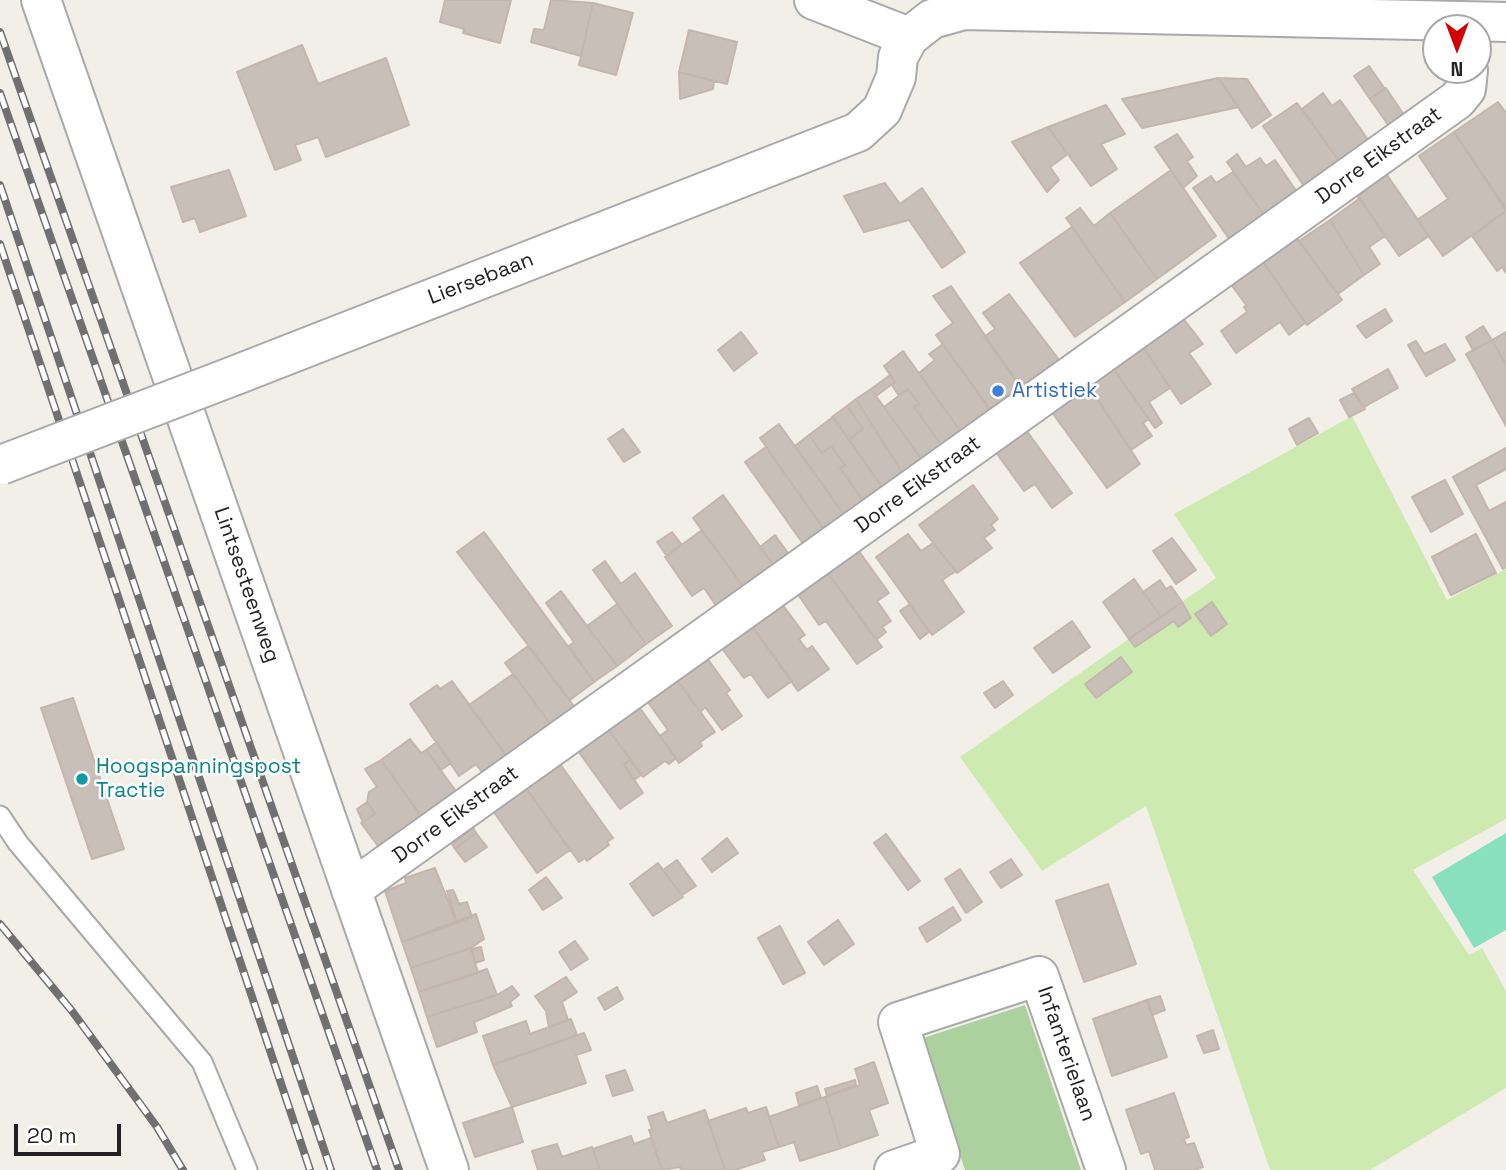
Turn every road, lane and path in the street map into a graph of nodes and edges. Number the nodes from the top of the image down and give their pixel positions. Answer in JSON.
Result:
{"nodes":[{"id":1,"x":41,"y":0,"type":"edge"},
{"id":2,"x":814,"y":0,"type":"edge"},
{"id":3,"x":1422,"y":22,"type":"edge"},
{"id":4,"x":909,"y":37,"type":"junction"},
{"id":5,"x":1463,"y":85,"type":"edge"},
{"id":6,"x":0,"y":465,"type":"edge"},
{"id":7,"x":0,"y":816,"type":"edge"},
{"id":8,"x":351,"y":890,"type":"junction"},
{"id":9,"x":247,"y":1170,"type":"edge"},
{"id":10,"x":449,"y":1170,"type":"edge"},
{"id":11,"x":894,"y":1170,"type":"edge"},
{"id":12,"x":1106,"y":1170,"type":"edge"}],
"edges":[{"from":1,"to":8,"type":"street","name":"Lintsesteenweg"},
{"from":2,"to":4,"type":"street"},
{"from":3,"to":4,"type":"street"},
{"from":4,"to":6,"type":"street","name":"Liersebaan","bridge":true},
{"from":5,"to":8,"type":"street","name":"Dorre Eikstraat"},
{"from":7,"to":9,"type":"lane"},
{"from":8,"to":10,"type":"street","name":"Lintsesteenweg"},
{"from":11,"to":12,"type":"street","name":"Infanterielaan"}]}
